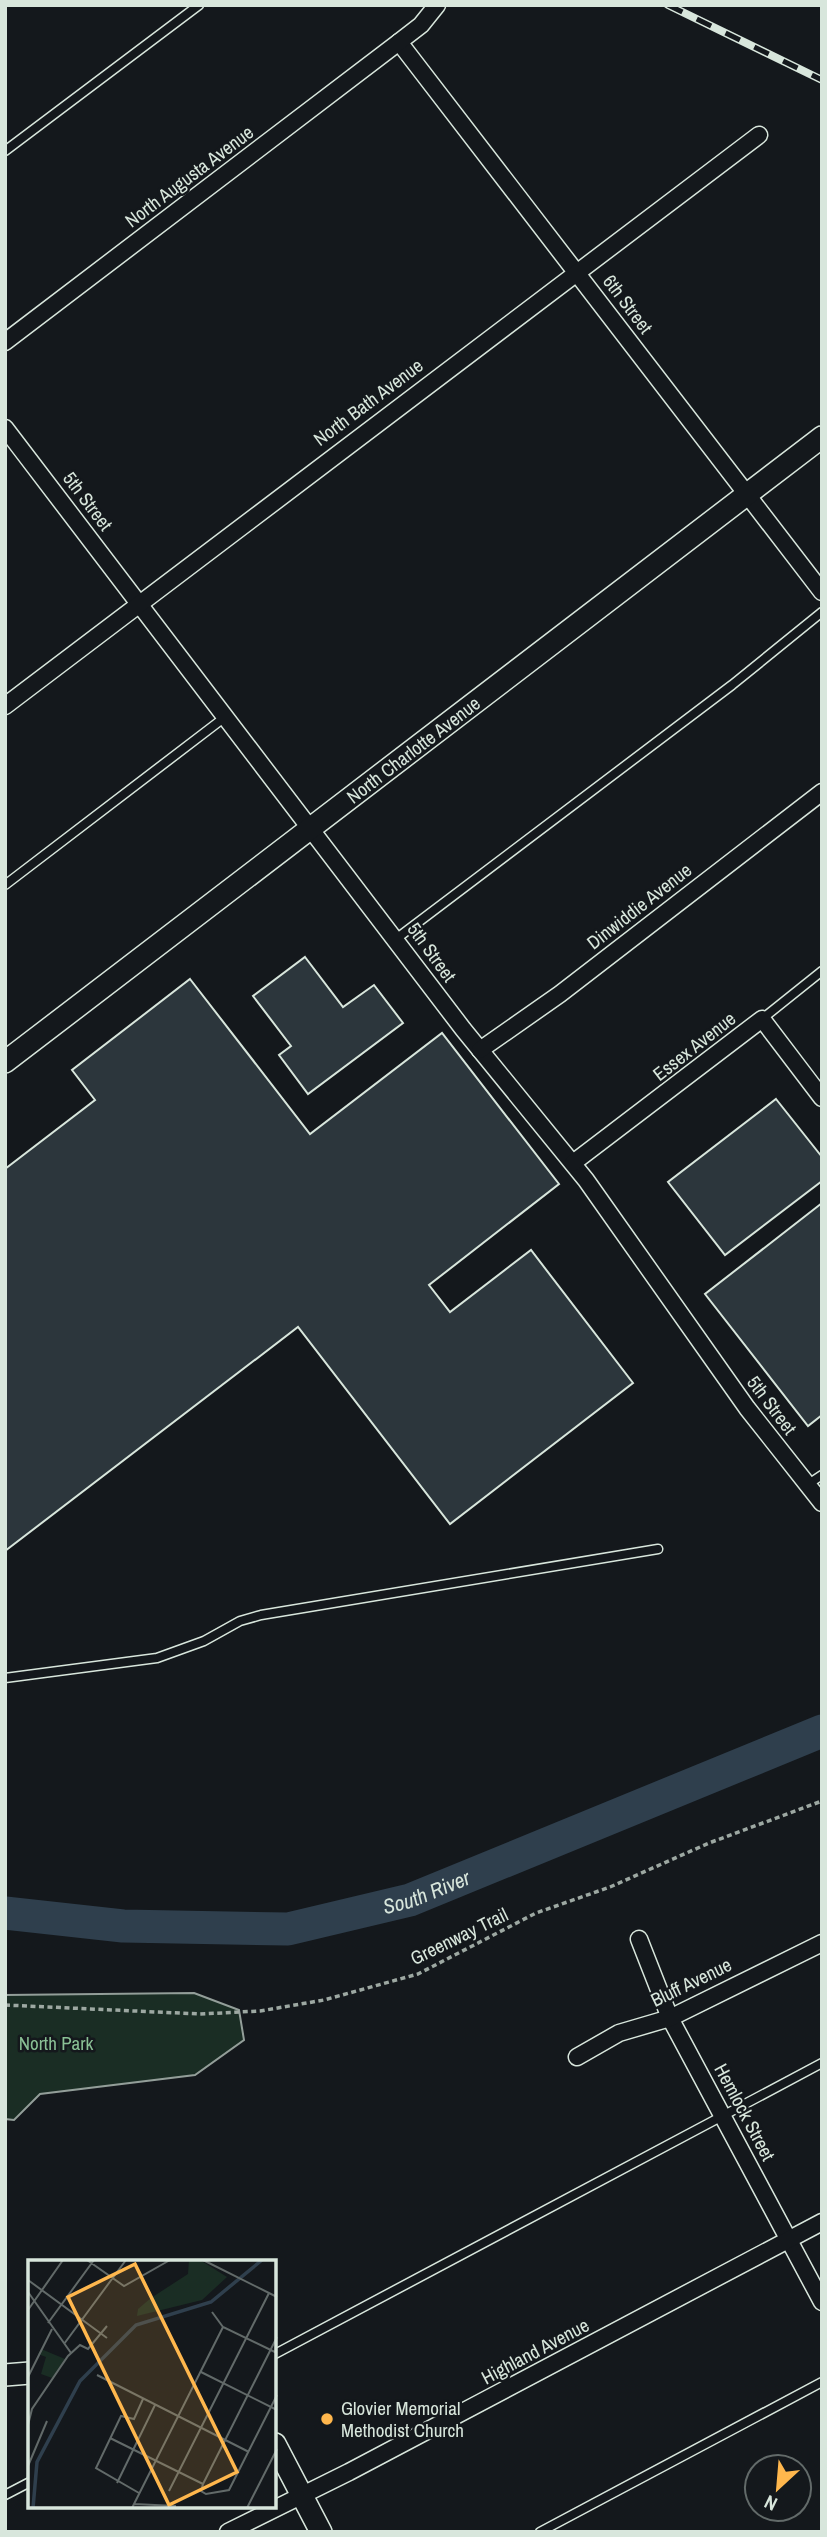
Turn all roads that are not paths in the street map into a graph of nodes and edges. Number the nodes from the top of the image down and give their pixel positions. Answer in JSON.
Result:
{"nodes":[{"id":1,"x":198,"y":5,"type":"edge"},
{"id":2,"x":437,"y":5,"type":"edge"},
{"id":3,"x":399,"y":42,"type":"junction"},
{"id":4,"x":759,"y":135,"type":"dead end"},
{"id":5,"x":5,"y":151,"type":"edge"},
{"id":6,"x":577,"y":271,"type":"junction"},
{"id":7,"x":5,"y":342,"type":"edge"},
{"id":8,"x":5,"y":428,"type":"edge"},
{"id":9,"x":822,"y":438,"type":"edge"},
{"id":10,"x":747,"y":494,"type":"junction"},
{"id":11,"x":822,"y":592,"type":"edge"},
{"id":12,"x":139,"y":604,"type":"junction"},
{"id":13,"x":822,"y":612,"type":"edge"},
{"id":14,"x":5,"y":706,"type":"edge"},
{"id":15,"x":225,"y":717,"type":"junction"},
{"id":16,"x":822,"y":792,"type":"edge"},
{"id":17,"x":310,"y":828,"type":"junction"},
{"id":18,"x":5,"y":886,"type":"edge"},
{"id":19,"x":396,"y":939,"type":"junction"},
{"id":20,"x":822,"y":971,"type":"edge"},
{"id":21,"x":762,"y":1019,"type":"junction"},
{"id":22,"x":480,"y":1050,"type":"junction"},
{"id":23,"x":5,"y":1062,"type":"edge"},
{"id":24,"x":822,"y":1098,"type":"edge"},
{"id":25,"x":573,"y":1163,"type":"junction"},
{"id":26,"x":822,"y":1475,"type":"edge"},
{"id":27,"x":807,"y":1485,"type":"junction"},
{"id":28,"x":822,"y":1503,"type":"edge"},
{"id":29,"x":658,"y":1549,"type":"dead end"},
{"id":30,"x":5,"y":1678,"type":"edge"},
{"id":31,"x":639,"y":1939,"type":"dead end"},
{"id":32,"x":822,"y":1943,"type":"edge"},
{"id":33,"x":670,"y":2018,"type":"junction"},
{"id":34,"x":577,"y":2057,"type":"dead end"},
{"id":35,"x":822,"y":2063,"type":"edge"},
{"id":36,"x":723,"y":2116,"type":"junction"},
{"id":37,"x":822,"y":2222,"type":"edge"},
{"id":38,"x":789,"y":2239,"type":"junction"},
{"id":39,"x":822,"y":2302,"type":"edge"},
{"id":40,"x":276,"y":2353,"type":"edge"},
{"id":41,"x":28,"y":2373,"type":"edge"},
{"id":42,"x":5,"y":2375,"type":"edge"},
{"id":43,"x":822,"y":2382,"type":"edge"},
{"id":44,"x":276,"y":2446,"type":"edge"},
{"id":45,"x":28,"y":2483,"type":"edge"},
{"id":46,"x":5,"y":2495,"type":"edge"},
{"id":47,"x":302,"y":2495,"type":"junction"},
{"id":48,"x":276,"y":2508,"type":"edge"},
{"id":49,"x":274,"y":2509,"type":"edge"},
{"id":50,"x":228,"y":2532,"type":"edge"},
{"id":51,"x":321,"y":2532,"type":"edge"},
{"id":52,"x":540,"y":2532,"type":"edge"}],
"edges":[{"from":1,"to":5,"type":"lane"},
{"from":2,"to":3,"type":"street","name":"North Augusta Avenue"},
{"from":3,"to":6,"type":"street","name":"6th Street"},
{"from":3,"to":7,"type":"street","name":"North Augusta Avenue"},
{"from":4,"to":6,"type":"street","name":"North Bath Avenue"},
{"from":6,"to":10,"type":"street","name":"6th Street"},
{"from":6,"to":12,"type":"street","name":"North Bath Avenue"},
{"from":8,"to":12,"type":"street","name":"5th Street"},
{"from":9,"to":10,"type":"street","name":"North Charlotte Avenue"},
{"from":10,"to":11,"type":"street","name":"6th Street"},
{"from":10,"to":17,"type":"street","name":"North Charlotte Avenue"},
{"from":12,"to":14,"type":"street","name":"North Bath Avenue"},
{"from":12,"to":15,"type":"street","name":"5th Street"},
{"from":13,"to":19,"type":"lane"},
{"from":15,"to":17,"type":"street","name":"5th Street"},
{"from":15,"to":18,"type":"lane"},
{"from":16,"to":22,"type":"street","name":"Dinwiddie Avenue"},
{"from":17,"to":19,"type":"street","name":"5th Street"},
{"from":17,"to":23,"type":"street","name":"North Charlotte Avenue"},
{"from":19,"to":22,"type":"street","name":"5th Street"},
{"from":20,"to":21,"type":"lane"},
{"from":21,"to":24,"type":"street","name":"Essex Avenue"},
{"from":21,"to":25,"type":"street","name":"Essex Avenue"},
{"from":22,"to":25,"type":"street","name":"5th Street"},
{"from":25,"to":27,"type":"street","name":"5th Street"},
{"from":26,"to":27,"type":"lane"},
{"from":27,"to":28,"type":"street","name":"5th Street"},
{"from":29,"to":30,"type":"lane"},
{"from":31,"to":33,"type":"street","name":"Hemlock Street"},
{"from":32,"to":33,"type":"street","name":"Bluff Avenue"},
{"from":33,"to":34,"type":"street","name":"Bluff Avenue"},
{"from":33,"to":36,"type":"street","name":"Hemlock Street"},
{"from":35,"to":36,"type":"lane"},
{"from":36,"to":38,"type":"street","name":"Hemlock Street"},
{"from":36,"to":40,"type":"lane"},
{"from":37,"to":38,"type":"street","name":"Highland Avenue"},
{"from":38,"to":39,"type":"street","name":"Hemlock Street"},
{"from":38,"to":47,"type":"street","name":"Highland Avenue"},
{"from":41,"to":42,"type":"street"},
{"from":43,"to":52,"type":"lane"},
{"from":44,"to":47,"type":"street"},
{"from":45,"to":46,"type":"lane"},
{"from":47,"to":48,"type":"street","name":"Highland Avenue"},
{"from":47,"to":51,"type":"street"},
{"from":49,"to":50,"type":"street","name":"Highland Avenue"}]}
